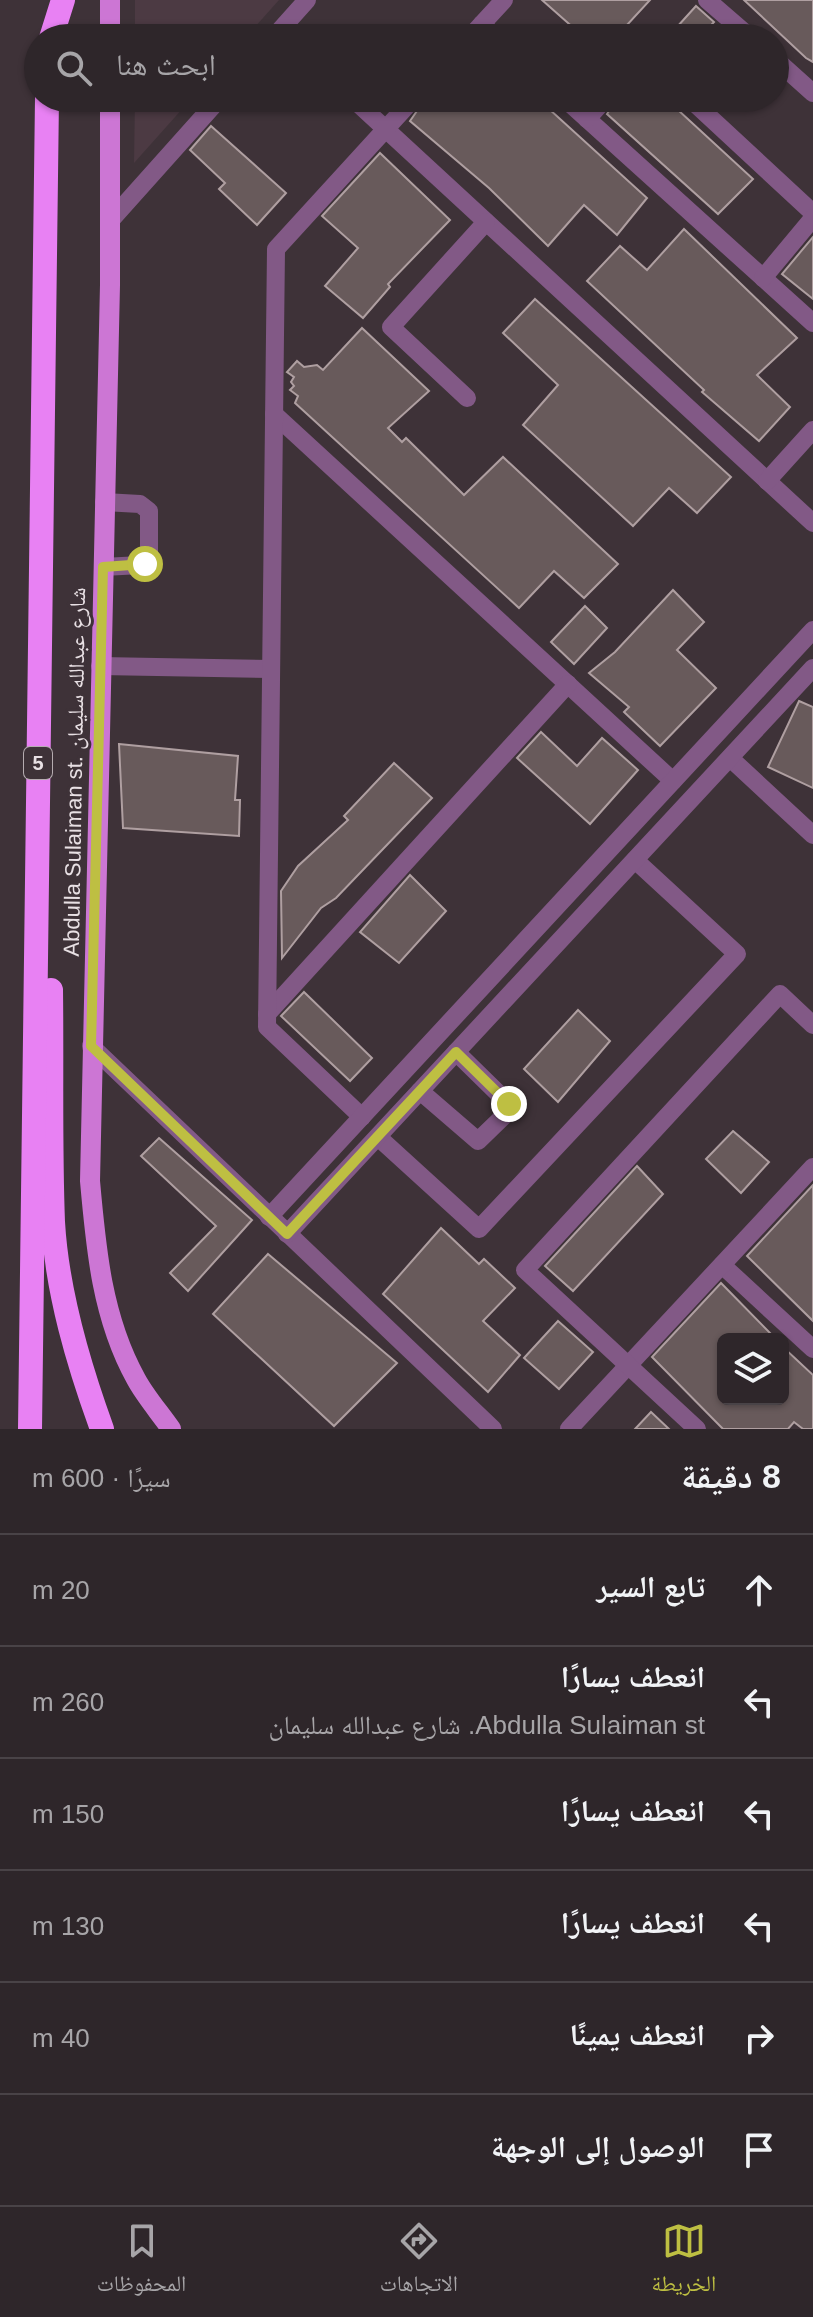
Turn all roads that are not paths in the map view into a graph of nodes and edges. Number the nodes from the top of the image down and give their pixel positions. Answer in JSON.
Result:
{"nodes":[{"id":1,"x":48,"y":0,"type":"edge"},
{"id":2,"x":63,"y":0,"type":"edge"},
{"id":3,"x":110,"y":0,"type":"edge"},
{"id":4,"x":307,"y":0,"type":"edge"},
{"id":5,"x":504,"y":0,"type":"edge"},
{"id":6,"x":707,"y":0,"type":"edge"},
{"id":7,"x":49,"y":24,"type":"edge"},
{"id":8,"x":54,"y":24,"type":"edge"},
{"id":9,"x":110,"y":24,"type":"edge"},
{"id":10,"x":289,"y":24,"type":"edge"},
{"id":11,"x":482,"y":24,"type":"edge"},
{"id":12,"x":735,"y":24,"type":"edge"},
{"id":13,"x":789,"y":72,"type":"edge"},
{"id":14,"x":813,"y":93,"type":"edge"},
{"id":15,"x":47,"y":112,"type":"edge"},
{"id":16,"x":110,"y":112,"type":"edge"},
{"id":17,"x":207,"y":112,"type":"edge"},
{"id":18,"x":367,"y":112,"type":"edge"},
{"id":19,"x":401,"y":112,"type":"edge"},
{"id":20,"x":579,"y":112,"type":"edge"},
{"id":21,"x":593,"y":112,"type":"edge"},
{"id":22,"x":704,"y":112,"type":"edge"},
{"id":23,"x":587,"y":119,"type":"junction"},
{"id":24,"x":385,"y":129,"type":"junction"},
{"id":25,"x":813,"y":215,"type":"edge"},
{"id":26,"x":110,"y":221,"type":"junction"},
{"id":27,"x":486,"y":222,"type":"junction"},
{"id":28,"x":763,"y":278,"type":"junction"},
{"id":29,"x":813,"y":323,"type":"edge"},
{"id":30,"x":467,"y":398,"type":"dead end"},
{"id":31,"x":274,"y":414,"type":"junction"},
{"id":32,"x":813,"y":430,"type":"edge"},
{"id":33,"x":767,"y":481,"type":"junction"},
{"id":34,"x":104,"y":502,"type":"junction"},
{"id":35,"x":813,"y":523,"type":"edge"},
{"id":36,"x":103,"y":567,"type":"junction"},
{"id":37,"x":813,"y":630,"type":"edge"},
{"id":38,"x":100,"y":666,"type":"junction"},
{"id":39,"x":813,"y":668,"type":"edge"},
{"id":40,"x":271,"y":669,"type":"junction"},
{"id":41,"x":568,"y":684,"type":"junction"},
{"id":42,"x":730,"y":758,"type":"junction"},
{"id":43,"x":673,"y":781,"type":"junction"},
{"id":44,"x":813,"y":835,"type":"edge"},
{"id":45,"x":36,"y":860,"type":"junction"},
{"id":46,"x":635,"y":860,"type":"junction"},
{"id":47,"x":267,"y":1014,"type":"junction"},
{"id":48,"x":813,"y":1025,"type":"edge"},
{"id":49,"x":91,"y":1046,"type":"junction"},
{"id":50,"x":456,"y":1052,"type":"junction"},
{"id":51,"x":420,"y":1091,"type":"junction"},
{"id":52,"x":362,"y":1117,"type":"junction"},
{"id":53,"x":378,"y":1137,"type":"junction"},
{"id":54,"x":813,"y":1167,"type":"edge"},
{"id":55,"x":269,"y":1217,"type":"junction"},
{"id":56,"x":287,"y":1234,"type":"junction"},
{"id":57,"x":722,"y":1265,"type":"junction"},
{"id":58,"x":813,"y":1349,"type":"edge"},
{"id":59,"x":628,"y":1365,"type":"junction"},
{"id":60,"x":30,"y":1429,"type":"edge"},
{"id":61,"x":102,"y":1429,"type":"edge"},
{"id":62,"x":171,"y":1429,"type":"edge"},
{"id":63,"x":493,"y":1429,"type":"edge"},
{"id":64,"x":569,"y":1429,"type":"edge"},
{"id":65,"x":697,"y":1429,"type":"edge"}],
"edges":[{"from":1,"to":7,"type":"highway"},
{"from":2,"to":8,"type":"highway"},
{"from":3,"to":9,"type":"main road"},
{"from":4,"to":10,"type":"street"},
{"from":5,"to":11,"type":"street"},
{"from":6,"to":12,"type":"street"},
{"from":13,"to":14,"type":"street"},
{"from":15,"to":45,"type":"highway","number":"5"},
{"from":16,"to":26,"type":"main road","name":"Abdulla Sulaiman st. شارع عبدالله سليمان"},
{"from":17,"to":26,"type":"street"},
{"from":18,"to":24,"type":"street"},
{"from":19,"to":24,"type":"street"},
{"from":20,"to":23,"type":"street"},
{"from":21,"to":23,"type":"street"},
{"from":22,"to":25,"type":"street"},
{"from":23,"to":28,"type":"street"},
{"from":24,"to":27,"type":"street"},
{"from":24,"to":31,"type":"street"},
{"from":25,"to":28,"type":"street"},
{"from":26,"to":34,"type":"main road","name":"Abdulla Sulaiman st. شارع عبدالله سليمان"},
{"from":27,"to":30,"type":"street"},
{"from":27,"to":33,"type":"street"},
{"from":28,"to":29,"type":"street"},
{"from":31,"to":40,"type":"street"},
{"from":31,"to":41,"type":"street"},
{"from":32,"to":33,"type":"street"},
{"from":33,"to":35,"type":"street"},
{"from":34,"to":36,"type":"main road","name":"Abdulla Sulaiman st. شارع عبدالله سليمان"},
{"from":34,"to":36,"type":"street"},
{"from":36,"to":38,"type":"main road","name":"Abdulla Sulaiman st. شارع عبدالله سليمان"},
{"from":37,"to":43,"type":"street"},
{"from":38,"to":40,"type":"street"},
{"from":38,"to":49,"type":"main road","name":"Abdulla Sulaiman st. شارع عبدالله سليمان"},
{"from":39,"to":42,"type":"street"},
{"from":40,"to":47,"type":"street"},
{"from":41,"to":43,"type":"street"},
{"from":41,"to":47,"type":"street"},
{"from":42,"to":44,"type":"street"},
{"from":42,"to":46,"type":"street"},
{"from":43,"to":52,"type":"street"},
{"from":45,"to":60,"type":"highway","number":"5"},
{"from":45,"to":61,"type":"highway"},
{"from":46,"to":50,"type":"street"},
{"from":46,"to":53,"type":"street"},
{"from":47,"to":52,"type":"street"},
{"from":48,"to":59,"type":"street"},
{"from":49,"to":55,"type":"street"},
{"from":49,"to":62,"type":"main road","name":"Abdulla Sulaiman st. شارع عبدالله سليمان"},
{"from":50,"to":51,"type":"street"},
{"from":50,"to":51,"type":"street"},
{"from":51,"to":53,"type":"street"},
{"from":52,"to":55,"type":"street"},
{"from":53,"to":56,"type":"street"},
{"from":54,"to":57,"type":"street"},
{"from":55,"to":56,"type":"street"},
{"from":56,"to":63,"type":"street"},
{"from":57,"to":58,"type":"street"},
{"from":57,"to":59,"type":"street"},
{"from":59,"to":64,"type":"street"},
{"from":59,"to":65,"type":"street"}]}
